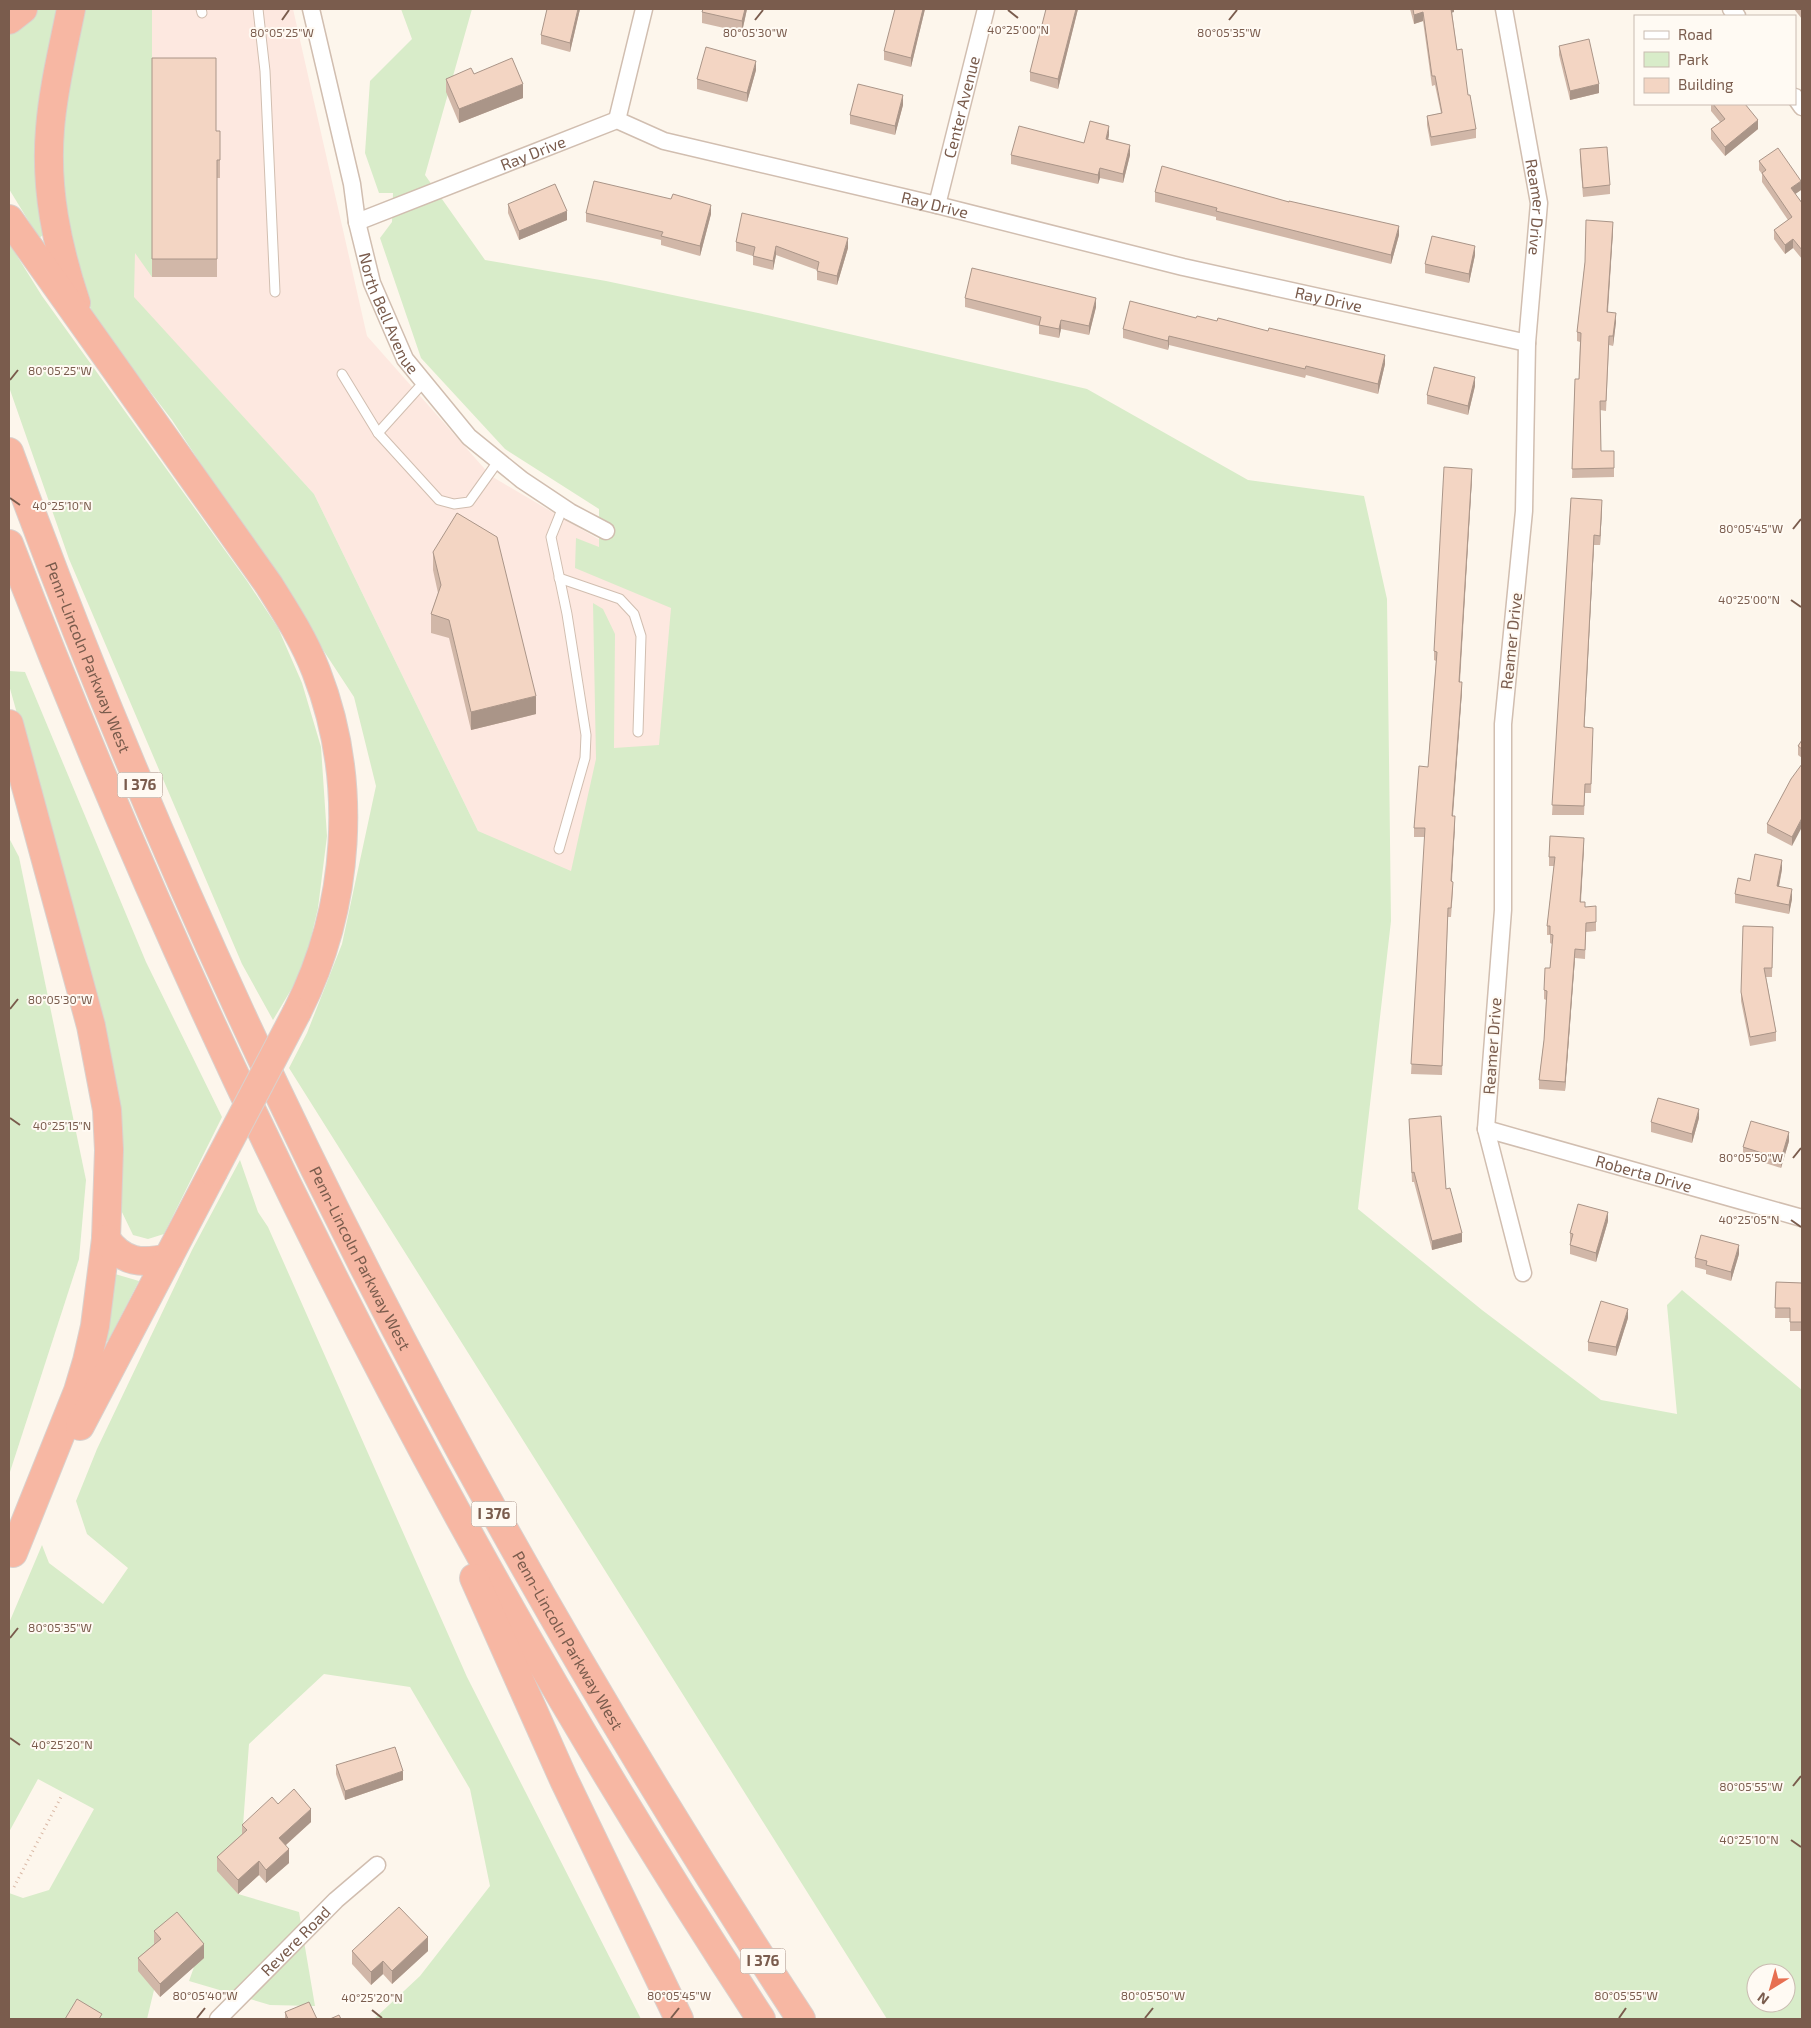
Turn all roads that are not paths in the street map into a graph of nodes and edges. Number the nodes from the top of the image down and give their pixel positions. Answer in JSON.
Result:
{"nodes":[{"id":1,"x":23,"y":9,"type":"edge"},
{"id":2,"x":71,"y":9,"type":"edge"},
{"id":3,"x":258,"y":9,"type":"edge"},
{"id":4,"x":311,"y":9,"type":"edge"},
{"id":5,"x":644,"y":9,"type":"edge"},
{"id":6,"x":986,"y":9,"type":"edge"},
{"id":7,"x":1504,"y":9,"type":"edge"},
{"id":8,"x":9,"y":20,"type":"edge"},
{"id":9,"x":617,"y":120,"type":"junction"},
{"id":10,"x":937,"y":205,"type":"junction"},
{"id":11,"x":9,"y":219,"type":"edge"},
{"id":12,"x":357,"y":222,"type":"junction"},
{"id":13,"x":275,"y":292,"type":"dead end"},
{"id":14,"x":83,"y":325,"type":"junction"},
{"id":15,"x":1527,"y":343,"type":"junction"},
{"id":16,"x":342,"y":374,"type":"dead end"},
{"id":17,"x":424,"y":382,"type":"junction"},
{"id":18,"x":378,"y":433,"type":"junction"},
{"id":19,"x":9,"y":452,"type":"edge"},
{"id":20,"x":499,"y":460,"type":"junction"},
{"id":21,"x":563,"y":507,"type":"junction"},
{"id":22,"x":606,"y":531,"type":"dead end"},
{"id":23,"x":9,"y":544,"type":"edge"},
{"id":24,"x":559,"y":578,"type":"junction"},
{"id":25,"x":9,"y":724,"type":"edge"},
{"id":26,"x":638,"y":732,"type":"dead end"},
{"id":27,"x":559,"y":849,"type":"dead end"},
{"id":28,"x":1486,"y":1129,"type":"junction"},
{"id":29,"x":1802,"y":1218,"type":"edge"},
{"id":30,"x":106,"y":1239,"type":"junction"},
{"id":31,"x":168,"y":1258,"type":"junction"},
{"id":32,"x":1523,"y":1273,"type":"dead end"},
{"id":33,"x":383,"y":1376,"type":"junction"},
{"id":34,"x":11,"y":1551,"type":"edge"},
{"id":35,"x":377,"y":1865,"type":"dead end"},
{"id":36,"x":218,"y":2019,"type":"edge"},
{"id":37,"x":679,"y":2019,"type":"edge"},
{"id":38,"x":761,"y":2019,"type":"edge"},
{"id":39,"x":801,"y":2019,"type":"edge"}],
"edges":[{"from":1,"to":8,"type":"highway"},
{"from":2,"to":14,"type":"highway"},
{"from":3,"to":13,"type":"lane"},
{"from":4,"to":12,"type":"street","name":"North Bell Avenue"},
{"from":5,"to":9,"type":"street"},
{"from":6,"to":10,"type":"street","name":"Center Avenue"},
{"from":7,"to":15,"type":"street","name":"Reamer Drive"},
{"from":9,"to":10,"type":"street","name":"Ray Drive"},
{"from":9,"to":12,"type":"street","name":"Ray Drive"},
{"from":10,"to":15,"type":"street","name":"Ray Drive"},
{"from":11,"to":14,"type":"highway"},
{"from":12,"to":17,"type":"street","name":"North Bell Avenue"},
{"from":14,"to":31,"type":"highway","bridge":true},
{"from":15,"to":28,"type":"street","name":"Reamer Drive"},
{"from":16,"to":18,"type":"lane"},
{"from":17,"to":18,"type":"lane"},
{"from":17,"to":20,"type":"street","name":"North Bell Avenue"},
{"from":18,"to":20,"type":"lane"},
{"from":19,"to":39,"type":"highway","name":"Penn-Lincoln Parkway West","number":"I 376"},
{"from":20,"to":21,"type":"street","name":"North Bell Avenue"},
{"from":21,"to":22,"type":"street","name":"North Bell Avenue"},
{"from":21,"to":24,"type":"lane"},
{"from":23,"to":33,"type":"highway","name":"Penn-Lincoln Parkway West","number":"I 376"},
{"from":24,"to":26,"type":"lane"},
{"from":24,"to":27,"type":"lane"},
{"from":25,"to":30,"type":"highway"},
{"from":28,"to":29,"type":"street","name":"Roberta Drive"},
{"from":28,"to":32,"type":"street","name":"Reamer Drive"},
{"from":30,"to":31,"type":"highway"},
{"from":30,"to":34,"type":"highway"},
{"from":31,"to":34,"type":"highway"},
{"from":33,"to":37,"type":"highway"},
{"from":33,"to":38,"type":"highway","name":"Penn-Lincoln Parkway West","number":"I 376"},
{"from":35,"to":36,"type":"street","name":"Revere Road"}]}
